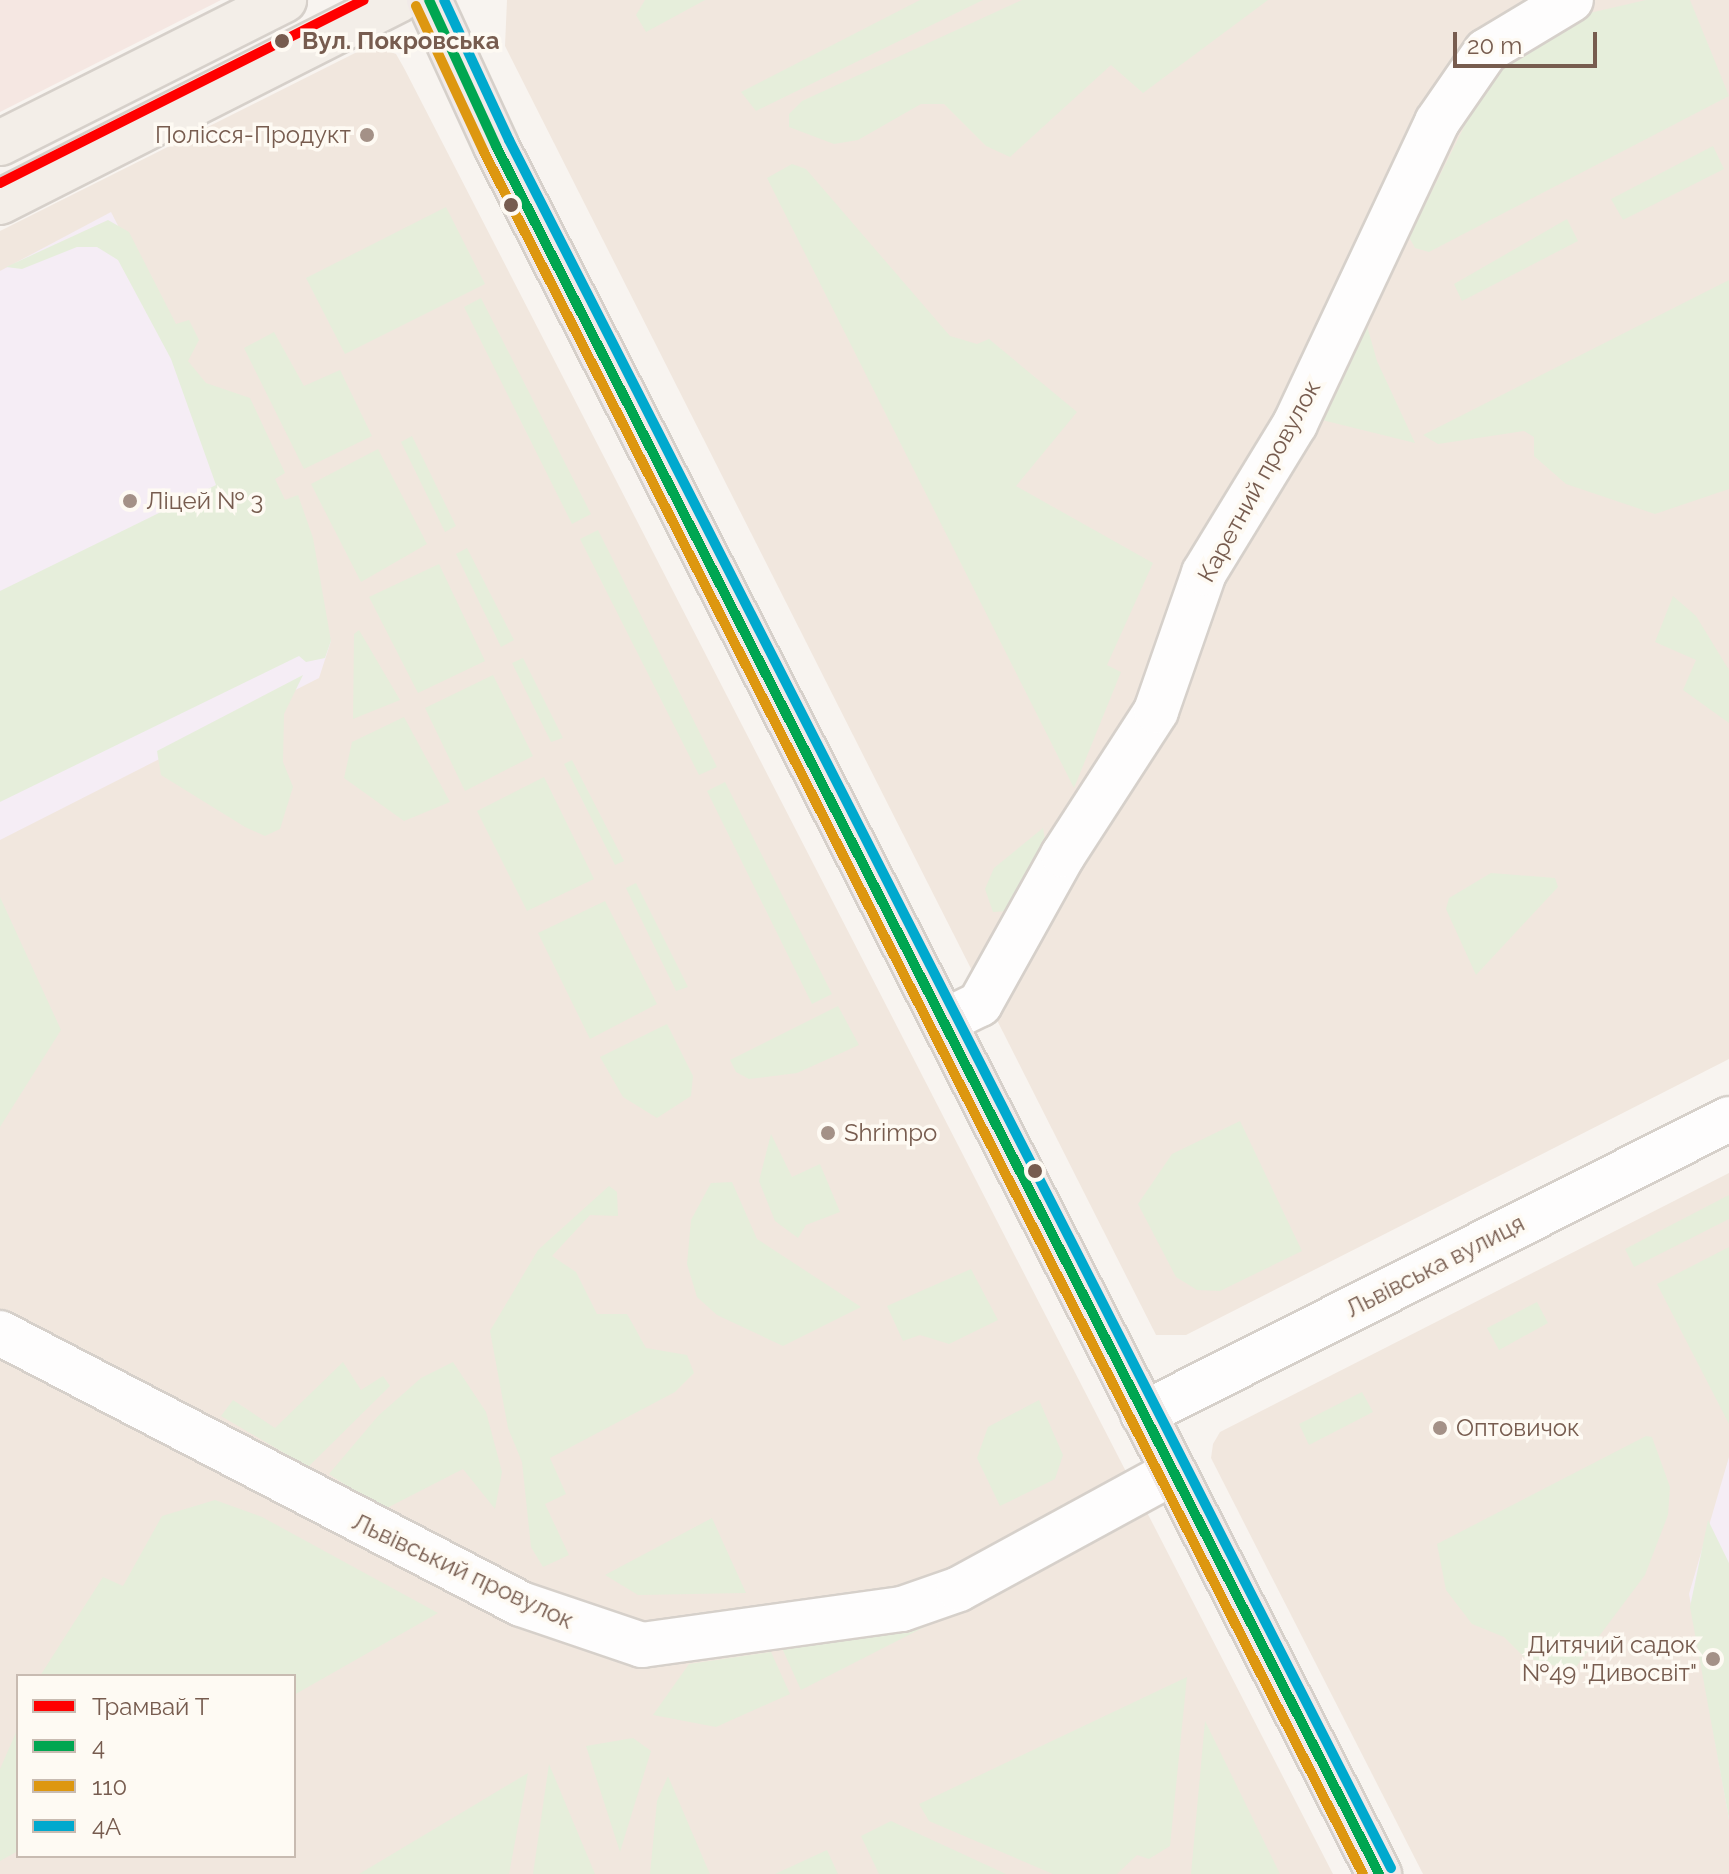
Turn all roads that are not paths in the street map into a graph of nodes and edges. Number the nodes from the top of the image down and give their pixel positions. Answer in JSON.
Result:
{"nodes":[{"id":1,"x":284,"y":0,"type":"edge"},
{"id":2,"x":399,"y":0,"type":"edge"},
{"id":3,"x":429,"y":0,"type":"edge"},
{"id":4,"x":1571,"y":0,"type":"edge"},
{"id":5,"x":0,"y":143,"type":"edge"},
{"id":6,"x":0,"y":202,"type":"edge"},
{"id":7,"x":945,"y":1021,"type":"junction"},
{"id":8,"x":1729,"y":1119,"type":"edge"},
{"id":9,"x":0,"y":1333,"type":"edge"},
{"id":10,"x":1143,"y":1414,"type":"junction"},
{"id":11,"x":1172,"y":1473,"type":"junction"},
{"id":12,"x":1379,"y":1874,"type":"edge"}],
"edges":[{"from":1,"to":5,"type":"main road"},
{"from":2,"to":6,"type":"main road"},
{"from":3,"to":7,"type":"highway"},
{"from":4,"to":7,"type":"street","name":"Каретний провулок"},
{"from":7,"to":10,"type":"highway"},
{"from":8,"to":10,"type":"street","name":"Львівська вулиця"},
{"from":9,"to":11,"type":"street","name":"Львівський провулок"},
{"from":10,"to":11,"type":"highway"},
{"from":11,"to":12,"type":"highway"}]}
